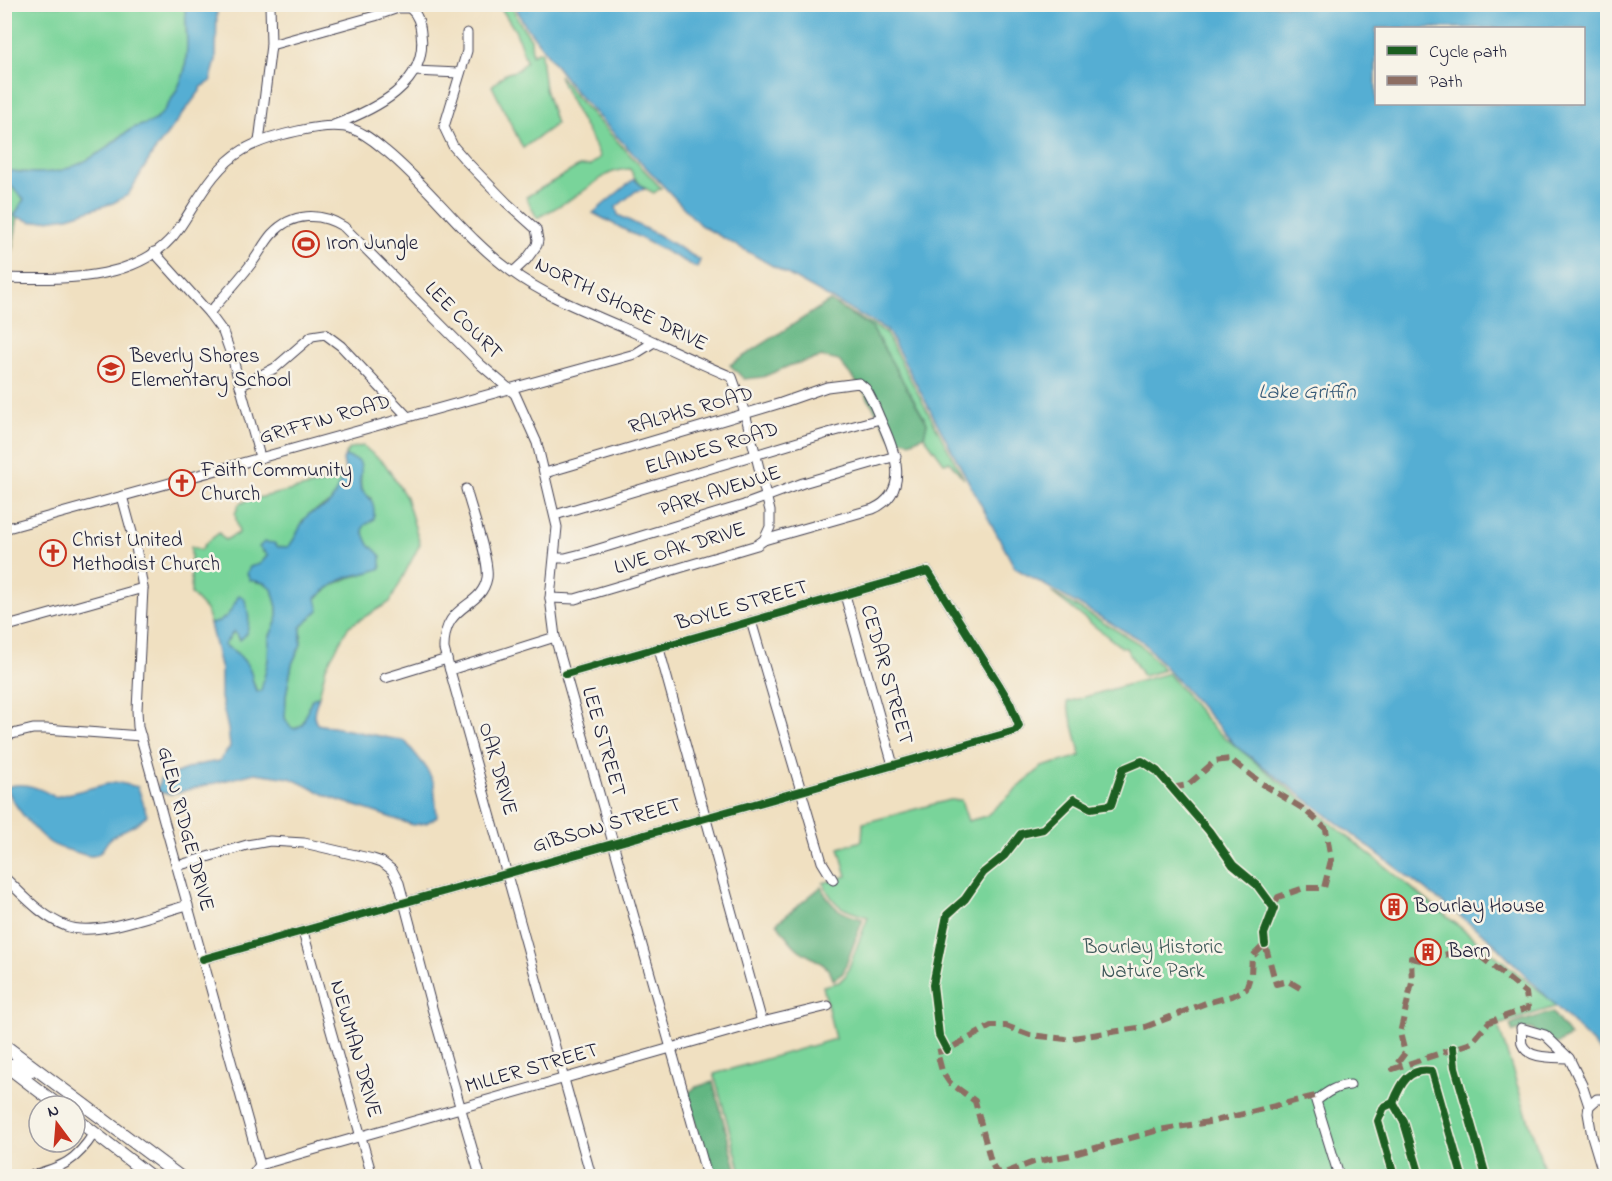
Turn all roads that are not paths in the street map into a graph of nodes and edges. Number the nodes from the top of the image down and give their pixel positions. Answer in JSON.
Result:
{"nodes":[{"id":1,"x":270,"y":4,"type":"edge"},
{"id":2,"x":410,"y":6,"type":"edge"},
{"id":3,"x":467,"y":33,"type":"dead end"},
{"id":4,"x":271,"y":45,"type":"junction"},
{"id":5,"x":414,"y":71,"type":"junction"},
{"id":6,"x":459,"y":74,"type":"junction"},
{"id":7,"x":330,"y":127,"type":"junction"},
{"id":8,"x":259,"y":141,"type":"junction"},
{"id":9,"x":154,"y":252,"type":"junction"},
{"id":10,"x":513,"y":272,"type":"junction"},
{"id":11,"x":4,"y":279,"type":"edge"},
{"id":12,"x":209,"y":313,"type":"junction"},
{"id":13,"x":654,"y":342,"type":"junction"},
{"id":14,"x":240,"y":386,"type":"junction"},
{"id":15,"x":508,"y":390,"type":"junction"},
{"id":16,"x":745,"y":413,"type":"junction"},
{"id":17,"x":407,"y":416,"type":"junction"},
{"id":18,"x":880,"y":419,"type":"junction"},
{"id":19,"x":756,"y":454,"type":"junction"},
{"id":20,"x":896,"y":456,"type":"junction"},
{"id":21,"x":260,"y":457,"type":"junction"},
{"id":22,"x":545,"y":473,"type":"junction"},
{"id":23,"x":466,"y":489,"type":"dead end"},
{"id":24,"x":122,"y":496,"type":"junction"},
{"id":25,"x":766,"y":497,"type":"junction"},
{"id":26,"x":555,"y":515,"type":"junction"},
{"id":27,"x":4,"y":529,"type":"edge"},
{"id":28,"x":764,"y":540,"type":"junction"},
{"id":29,"x":555,"y":558,"type":"junction"},
{"id":30,"x":143,"y":588,"type":"junction"},
{"id":31,"x":845,"y":595,"type":"junction"},
{"id":32,"x":550,"y":598,"type":"junction"},
{"id":33,"x":751,"y":621,"type":"junction"},
{"id":34,"x":4,"y":627,"type":"edge"},
{"id":35,"x":555,"y":637,"type":"junction"},
{"id":36,"x":659,"y":649,"type":"junction"},
{"id":37,"x":447,"y":659,"type":"junction"},
{"id":38,"x":450,"y":670,"type":"junction"},
{"id":39,"x":566,"y":674,"type":"junction"},
{"id":40,"x":385,"y":678,"type":"dead end"},
{"id":41,"x":1019,"y":726,"type":"joint"},
{"id":42,"x":4,"y":736,"type":"edge"},
{"id":43,"x":141,"y":736,"type":"junction"},
{"id":44,"x":893,"y":765,"type":"junction"},
{"id":45,"x":800,"y":791,"type":"junction"},
{"id":46,"x":706,"y":817,"type":"junction"},
{"id":47,"x":613,"y":843,"type":"junction"},
{"id":48,"x":177,"y":866,"type":"junction"},
{"id":49,"x":507,"y":873,"type":"junction"},
{"id":50,"x":4,"y":877,"type":"edge"},
{"id":51,"x":833,"y":879,"type":"dead end"},
{"id":52,"x":404,"y":902,"type":"junction"},
{"id":53,"x":188,"y":905,"type":"junction"},
{"id":54,"x":303,"y":932,"type":"junction"},
{"id":55,"x":203,"y":959,"type":"junction"},
{"id":56,"x":828,"y":1006,"type":"dead end"},
{"id":57,"x":762,"y":1022,"type":"junction"},
{"id":58,"x":4,"y":1045,"type":"edge"},
{"id":59,"x":670,"y":1047,"type":"junction"},
{"id":60,"x":1569,"y":1058,"type":"junction"},
{"id":61,"x":5,"y":1064,"type":"edge"},
{"id":62,"x":565,"y":1077,"type":"junction"},
{"id":63,"x":1350,"y":1085,"type":"dead end"},
{"id":64,"x":44,"y":1094,"type":"edge"},
{"id":65,"x":59,"y":1094,"type":"edge"},
{"id":66,"x":70,"y":1094,"type":"edge"},
{"id":67,"x":1608,"y":1099,"type":"edge"},
{"id":68,"x":87,"y":1106,"type":"edge"},
{"id":69,"x":1589,"y":1106,"type":"junction"},
{"id":70,"x":461,"y":1109,"type":"junction"},
{"id":71,"x":87,"y":1127,"type":"edge"},
{"id":72,"x":94,"y":1133,"type":"junction"},
{"id":73,"x":360,"y":1137,"type":"junction"},
{"id":74,"x":260,"y":1165,"type":"junction"},
{"id":75,"x":30,"y":1176,"type":"edge"},
{"id":76,"x":150,"y":1176,"type":"edge"},
{"id":77,"x":179,"y":1176,"type":"edge"},
{"id":78,"x":252,"y":1176,"type":"edge"},
{"id":79,"x":372,"y":1176,"type":"edge"},
{"id":80,"x":480,"y":1176,"type":"edge"},
{"id":81,"x":591,"y":1176,"type":"edge"},
{"id":82,"x":707,"y":1176,"type":"edge"},
{"id":83,"x":1339,"y":1176,"type":"edge"},
{"id":84,"x":1604,"y":1176,"type":"edge"}],
"edges":[{"from":1,"to":4,"type":"street"},
{"from":2,"to":4,"type":"street"},
{"from":2,"to":5,"type":"street"},
{"from":3,"to":6,"type":"street"},
{"from":4,"to":8,"type":"street"},
{"from":5,"to":6,"type":"street"},
{"from":5,"to":7,"type":"street"},
{"from":6,"to":10,"type":"street"},
{"from":7,"to":8,"type":"street","name":"NORTH SHORE DRIVE"},
{"from":7,"to":10,"type":"street","name":"NORTH SHORE DRIVE"},
{"from":8,"to":9,"type":"street","name":"NORTH SHORE DRIVE"},
{"from":9,"to":11,"type":"street","name":"NORTH SHORE DRIVE"},
{"from":9,"to":12,"type":"street"},
{"from":10,"to":13,"type":"street","name":"NORTH SHORE DRIVE"},
{"from":12,"to":14,"type":"street"},
{"from":12,"to":15,"type":"street","name":"LEE COURT"},
{"from":13,"to":15,"type":"street","name":"GRIFFIN ROAD"},
{"from":13,"to":16,"type":"street","name":"NORTH SHORE DRIVE"},
{"from":14,"to":17,"type":"street"},
{"from":14,"to":21,"type":"street"},
{"from":15,"to":17,"type":"street","name":"GRIFFIN ROAD"},
{"from":15,"to":22,"type":"street","name":"LEE STREET"},
{"from":16,"to":18,"type":"street","name":"RALPHS ROAD"},
{"from":16,"to":19,"type":"street","name":"NORTH SHORE DRIVE"},
{"from":16,"to":22,"type":"street","name":"RALPHS ROAD"},
{"from":17,"to":21,"type":"street","name":"GRIFFIN ROAD"},
{"from":18,"to":19,"type":"street","name":"ELAINES ROAD"},
{"from":18,"to":20,"type":"street"},
{"from":19,"to":25,"type":"street","name":"NORTH SHORE DRIVE"},
{"from":19,"to":26,"type":"street","name":"ELAINES ROAD"},
{"from":20,"to":25,"type":"street","name":"PARK AVENUE"},
{"from":20,"to":28,"type":"street","name":"LIVE OAK DRIVE"},
{"from":21,"to":24,"type":"street","name":"GRIFFIN ROAD"},
{"from":22,"to":26,"type":"street","name":"LEE STREET"},
{"from":23,"to":37,"type":"street","name":"OAK DRIVE"},
{"from":24,"to":27,"type":"street","name":"GRIFFIN ROAD"},
{"from":24,"to":30,"type":"street","name":"GLEN RIDGE DRIVE"},
{"from":25,"to":28,"type":"street","name":"NORTH SHORE DRIVE"},
{"from":25,"to":29,"type":"street","name":"PARK AVENUE"},
{"from":26,"to":29,"type":"street","name":"LEE STREET"},
{"from":28,"to":32,"type":"street","name":"LIVE OAK DRIVE"},
{"from":29,"to":32,"type":"street","name":"LEE STREET"},
{"from":30,"to":34,"type":"street"},
{"from":30,"to":43,"type":"street","name":"GLEN RIDGE DRIVE"},
{"from":31,"to":33,"type":"street","name":"BOYLE STREET"},
{"from":31,"to":41,"type":"street","name":"BOYLE STREET"},
{"from":31,"to":44,"type":"street","name":"CEDAR STREET"},
{"from":32,"to":35,"type":"street","name":"LEE STREET"},
{"from":33,"to":36,"type":"street","name":"BOYLE STREET"},
{"from":33,"to":45,"type":"street"},
{"from":35,"to":38,"type":"street"},
{"from":35,"to":39,"type":"street","name":"LEE STREET"},
{"from":36,"to":39,"type":"street","name":"BOYLE STREET"},
{"from":36,"to":46,"type":"street"},
{"from":37,"to":38,"type":"street","name":"OAK DRIVE"},
{"from":37,"to":40,"type":"street"},
{"from":38,"to":49,"type":"street","name":"OAK DRIVE"},
{"from":39,"to":47,"type":"street","name":"LEE STREET"},
{"from":41,"to":44,"type":"street","name":"GIBSON STREET"},
{"from":42,"to":43,"type":"street"},
{"from":43,"to":48,"type":"street","name":"GLEN RIDGE DRIVE"},
{"from":44,"to":45,"type":"street","name":"GIBSON STREET"},
{"from":45,"to":46,"type":"street","name":"GIBSON STREET"},
{"from":45,"to":51,"type":"street"},
{"from":46,"to":47,"type":"street","name":"GIBSON STREET"},
{"from":46,"to":57,"type":"street"},
{"from":47,"to":49,"type":"street","name":"GIBSON STREET"},
{"from":47,"to":59,"type":"street","name":"LEE STREET"},
{"from":48,"to":52,"type":"street"},
{"from":48,"to":53,"type":"street","name":"GLEN RIDGE DRIVE"},
{"from":49,"to":52,"type":"street","name":"GIBSON STREET"},
{"from":49,"to":62,"type":"street","name":"OAK DRIVE"},
{"from":50,"to":53,"type":"street"},
{"from":52,"to":54,"type":"street","name":"GIBSON STREET"},
{"from":52,"to":70,"type":"street"},
{"from":53,"to":55,"type":"street","name":"GLEN RIDGE DRIVE"},
{"from":54,"to":55,"type":"street","name":"GIBSON STREET"},
{"from":54,"to":73,"type":"street","name":"NEWMAN DRIVE"},
{"from":55,"to":74,"type":"street","name":"GLEN RIDGE DRIVE"},
{"from":56,"to":57,"type":"street","name":"MILLER STREET"},
{"from":57,"to":59,"type":"street","name":"MILLER STREET"},
{"from":58,"to":66,"type":"main road"},
{"from":59,"to":62,"type":"street","name":"MILLER STREET"},
{"from":59,"to":82,"type":"street","name":"LEE STREET"},
{"from":60,"to":60,"type":"street"},
{"from":60,"to":69,"type":"street"},
{"from":61,"to":64,"type":"main road"},
{"from":61,"to":65,"type":"main road"},
{"from":62,"to":70,"type":"street","name":"MILLER STREET"},
{"from":62,"to":81,"type":"street","name":"OAK DRIVE"},
{"from":63,"to":83,"type":"street"},
{"from":67,"to":69,"type":"street"},
{"from":68,"to":77,"type":"main road"},
{"from":69,"to":84,"type":"street"},
{"from":70,"to":73,"type":"street","name":"MILLER STREET"},
{"from":70,"to":80,"type":"street"},
{"from":71,"to":72,"type":"main road"},
{"from":72,"to":75,"type":"street"},
{"from":72,"to":76,"type":"main road"},
{"from":73,"to":74,"type":"street","name":"MILLER STREET"},
{"from":73,"to":79,"type":"street","name":"NEWMAN DRIVE"},
{"from":74,"to":78,"type":"street"}]}
